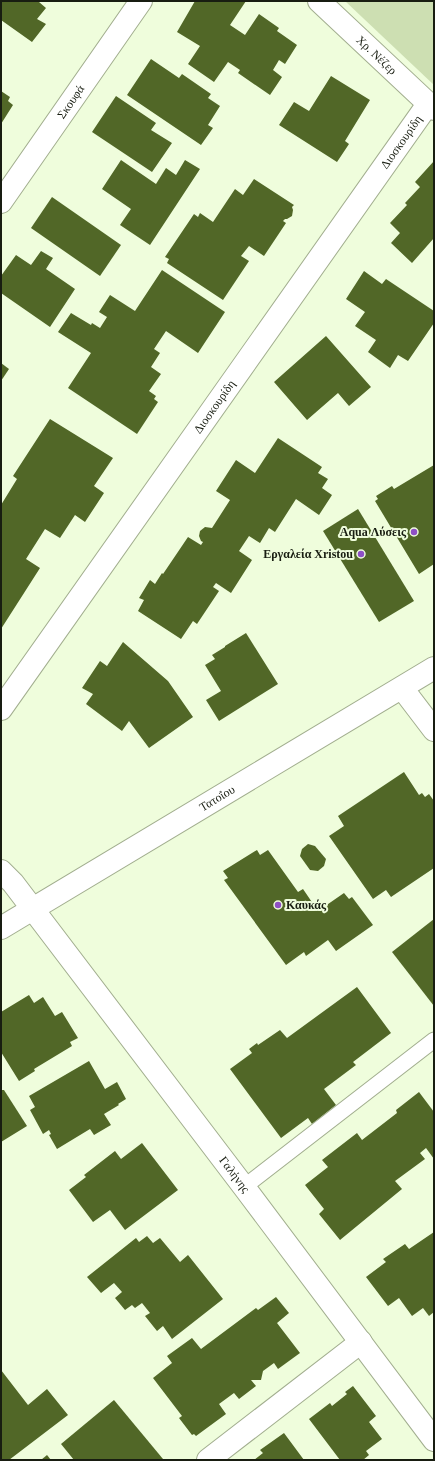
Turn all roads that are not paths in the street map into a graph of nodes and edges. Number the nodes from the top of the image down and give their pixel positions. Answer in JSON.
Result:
{"nodes":[{"id":1,"x":141,"y":1,"type":"edge"},
{"id":2,"x":319,"y":1,"type":"edge"},
{"id":3,"x":431,"y":107,"type":"edge"},
{"id":4,"x":1,"y":202,"type":"edge"},
{"id":5,"x":434,"y":668,"type":"edge"},
{"id":6,"x":402,"y":688,"type":"junction"},
{"id":7,"x":1,"y":709,"type":"edge"},
{"id":8,"x":434,"y":730,"type":"edge"},
{"id":9,"x":1,"y":871,"type":"edge"},
{"id":10,"x":33,"y":909,"type":"junction"},
{"id":11,"x":1,"y":928,"type":"edge"},
{"id":12,"x":434,"y":1040,"type":"edge"},
{"id":13,"x":244,"y":1186,"type":"junction"},
{"id":14,"x":361,"y":1342,"type":"junction"},
{"id":15,"x":434,"y":1440,"type":"edge"},
{"id":16,"x":208,"y":1460,"type":"edge"}],
"edges":[{"from":1,"to":4,"type":"street","name":"Σκουφά"},
{"from":2,"to":3,"type":"street","name":"Χρ. Νέζερ"},
{"from":3,"to":7,"type":"street","name":"Διοσκουρίδη"},
{"from":5,"to":6,"type":"street","name":"Τατοΐου"},
{"from":6,"to":8,"type":"street"},
{"from":6,"to":10,"type":"street","name":"Τατοΐου"},
{"from":9,"to":10,"type":"street","name":"Γαλήνης"},
{"from":10,"to":11,"type":"street","name":"Τατοΐου"},
{"from":10,"to":13,"type":"street","name":"Γαλήνης"},
{"from":12,"to":13,"type":"lane"},
{"from":13,"to":14,"type":"street","name":"Γαλήνης"},
{"from":14,"to":15,"type":"street","name":"Γαλήνης"},
{"from":14,"to":16,"type":"street"}]}
